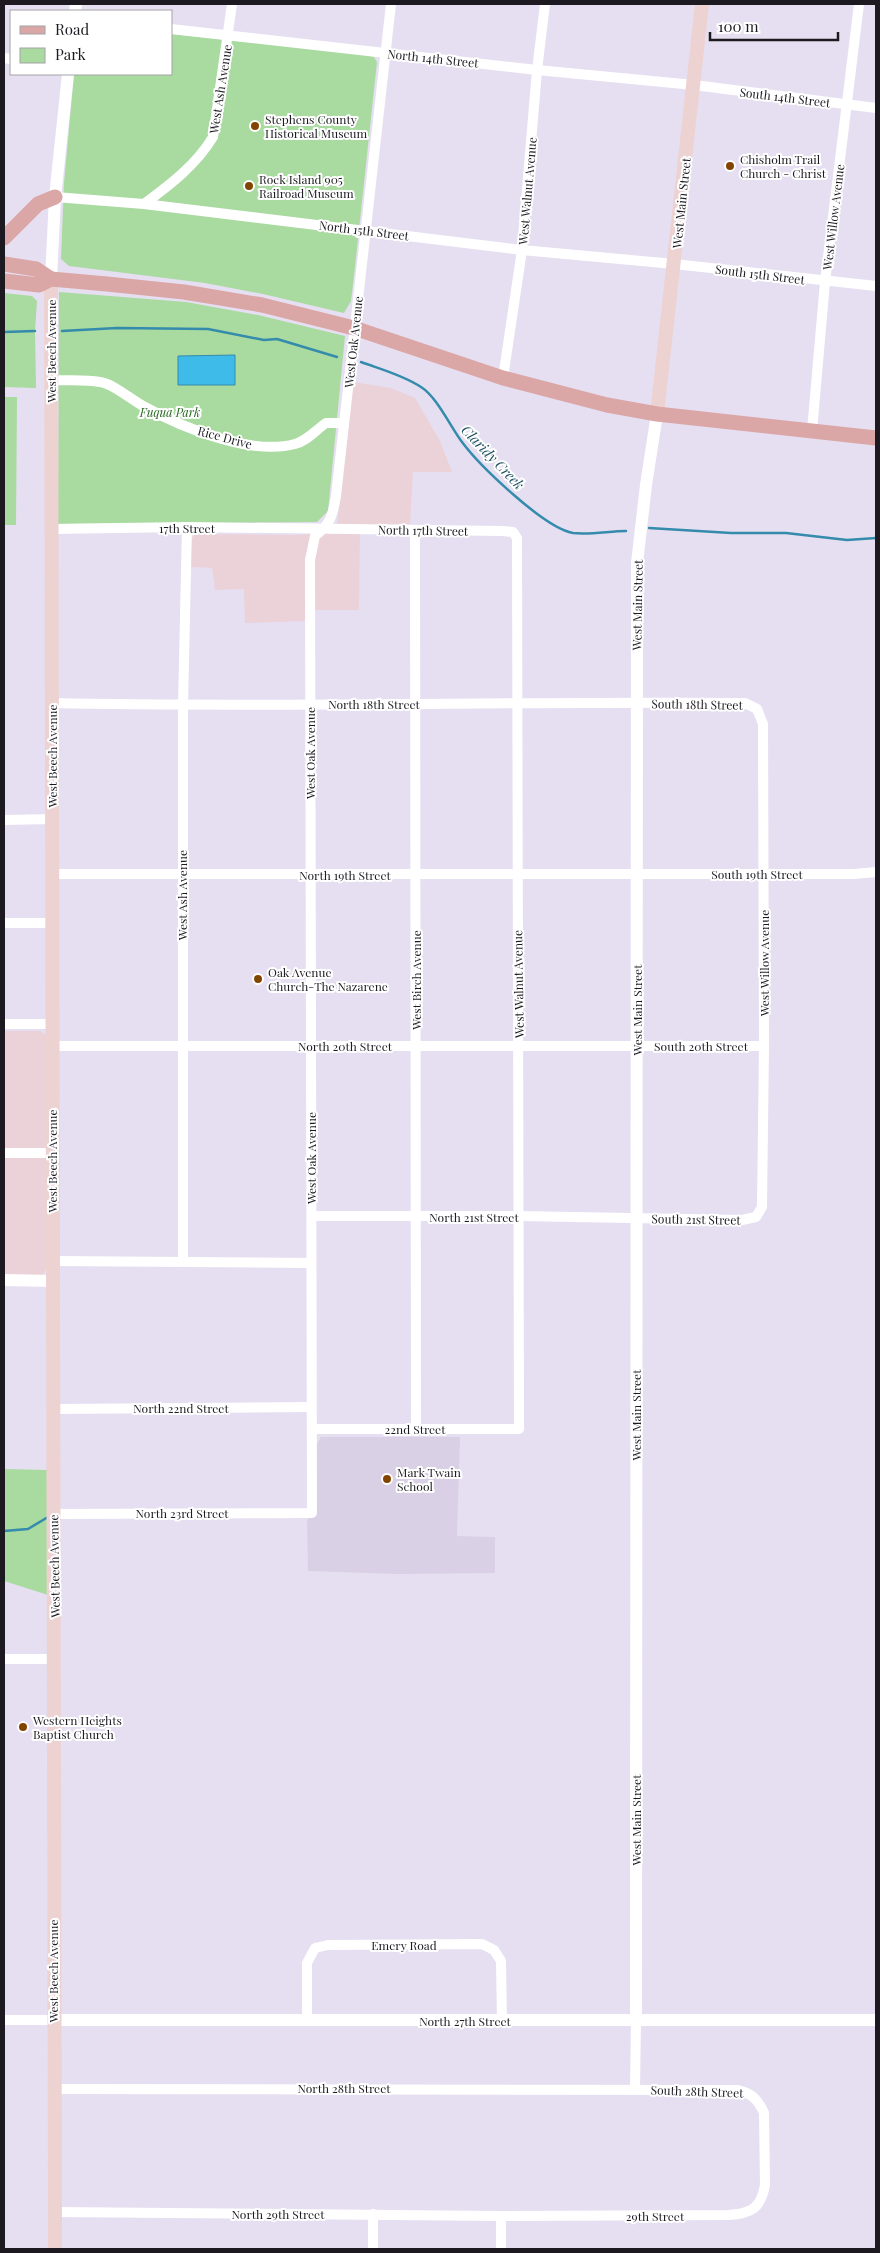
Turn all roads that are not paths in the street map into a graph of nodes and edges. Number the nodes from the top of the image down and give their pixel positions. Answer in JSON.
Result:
{"nodes":[{"id":1,"x":232,"y":4,"type":"edge"},
{"id":2,"x":391,"y":4,"type":"edge"},
{"id":3,"x":545,"y":4,"type":"edge"},
{"id":4,"x":702,"y":4,"type":"edge"},
{"id":5,"x":859,"y":4,"type":"edge"},
{"id":6,"x":172,"y":29,"type":"edge"},
{"id":7,"x":228,"y":34,"type":"junction"},
{"id":8,"x":386,"y":53,"type":"junction"},
{"id":9,"x":537,"y":70,"type":"junction"},
{"id":10,"x":68,"y":75,"type":"edge"},
{"id":11,"x":694,"y":85,"type":"junction"},
{"id":12,"x":847,"y":105,"type":"junction"},
{"id":13,"x":876,"y":108,"type":"edge"},
{"id":14,"x":55,"y":197,"type":"junction"},
{"id":15,"x":144,"y":204,"type":"junction"},
{"id":16,"x":365,"y":230,"type":"junction"},
{"id":17,"x":4,"y":238,"type":"edge"},
{"id":18,"x":522,"y":250,"type":"junction"},
{"id":19,"x":4,"y":264,"type":"edge"},
{"id":20,"x":674,"y":264,"type":"junction"},
{"id":21,"x":4,"y":281,"type":"edge"},
{"id":22,"x":45,"y":282,"type":"junction"},
{"id":23,"x":825,"y":282,"type":"junction"},
{"id":24,"x":876,"y":286,"type":"edge"},
{"id":25,"x":354,"y":328,"type":"junction"},
{"id":26,"x":503,"y":378,"type":"junction"},
{"id":27,"x":50,"y":380,"type":"junction"},
{"id":28,"x":657,"y":414,"type":"junction"},
{"id":29,"x":344,"y":423,"type":"junction"},
{"id":30,"x":812,"y":431,"type":"junction"},
{"id":31,"x":876,"y":438,"type":"edge"},
{"id":32,"x":187,"y":527,"type":"junction"},
{"id":33,"x":325,"y":528,"type":"junction"},
{"id":34,"x":50,"y":529,"type":"junction"},
{"id":35,"x":415,"y":530,"type":"junction"},
{"id":36,"x":517,"y":538,"type":"joint"},
{"id":37,"x":637,"y":702,"type":"junction"},
{"id":38,"x":52,"y":703,"type":"junction"},
{"id":39,"x":311,"y":704,"type":"junction"},
{"id":40,"x":414,"y":704,"type":"junction"},
{"id":41,"x":517,"y":704,"type":"junction"},
{"id":42,"x":183,"y":706,"type":"junction"},
{"id":43,"x":757,"y":708,"type":"joint"},
{"id":44,"x":52,"y":819,"type":"junction"},
{"id":45,"x":4,"y":820,"type":"edge"},
{"id":46,"x":876,"y":872,"type":"edge"},
{"id":47,"x":52,"y":874,"type":"junction"},
{"id":48,"x":637,"y":874,"type":"junction"},
{"id":49,"x":764,"y":874,"type":"junction"},
{"id":50,"x":416,"y":875,"type":"junction"},
{"id":51,"x":517,"y":875,"type":"junction"},
{"id":52,"x":182,"y":876,"type":"junction"},
{"id":53,"x":310,"y":876,"type":"junction"},
{"id":54,"x":4,"y":923,"type":"edge"},
{"id":55,"x":52,"y":923,"type":"junction"},
{"id":56,"x":4,"y":1024,"type":"edge"},
{"id":57,"x":52,"y":1024,"type":"junction"},
{"id":58,"x":52,"y":1046,"type":"junction"},
{"id":59,"x":311,"y":1046,"type":"junction"},
{"id":60,"x":416,"y":1046,"type":"junction"},
{"id":61,"x":519,"y":1046,"type":"junction"},
{"id":62,"x":638,"y":1046,"type":"junction"},
{"id":63,"x":764,"y":1046,"type":"junction"},
{"id":64,"x":181,"y":1047,"type":"junction"},
{"id":65,"x":4,"y":1153,"type":"edge"},
{"id":66,"x":51,"y":1153,"type":"junction"},
{"id":67,"x":312,"y":1216,"type":"junction"},
{"id":68,"x":518,"y":1216,"type":"junction"},
{"id":69,"x":416,"y":1217,"type":"junction"},
{"id":70,"x":636,"y":1218,"type":"junction"},
{"id":71,"x":756,"y":1218,"type":"joint"},
{"id":72,"x":52,"y":1261,"type":"junction"},
{"id":73,"x":183,"y":1262,"type":"junction"},
{"id":74,"x":311,"y":1263,"type":"junction"},
{"id":75,"x":4,"y":1280,"type":"edge"},
{"id":76,"x":52,"y":1281,"type":"junction"},
{"id":77,"x":310,"y":1407,"type":"junction"},
{"id":78,"x":52,"y":1409,"type":"junction"},
{"id":79,"x":312,"y":1429,"type":"junction"},
{"id":80,"x":519,"y":1429,"type":"joint"},
{"id":81,"x":416,"y":1430,"type":"junction"},
{"id":82,"x":312,"y":1513,"type":"joint"},
{"id":83,"x":53,"y":1514,"type":"junction"},
{"id":84,"x":55,"y":1658,"type":"junction"},
{"id":85,"x":4,"y":1659,"type":"edge"},
{"id":86,"x":4,"y":2020,"type":"edge"},
{"id":87,"x":53,"y":2020,"type":"junction"},
{"id":88,"x":636,"y":2020,"type":"junction"},
{"id":89,"x":876,"y":2020,"type":"edge"},
{"id":90,"x":307,"y":2021,"type":"junction"},
{"id":91,"x":502,"y":2021,"type":"junction"},
{"id":92,"x":53,"y":2089,"type":"junction"},
{"id":93,"x":635,"y":2089,"type":"junction"},
{"id":94,"x":764,"y":2157,"type":"joint"},
{"id":95,"x":54,"y":2212,"type":"junction"},
{"id":96,"x":373,"y":2214,"type":"junction"},
{"id":97,"x":501,"y":2216,"type":"junction"},
{"id":98,"x":54,"y":2249,"type":"edge"},
{"id":99,"x":373,"y":2249,"type":"edge"},
{"id":100,"x":500,"y":2249,"type":"edge"}],
"edges":[{"from":1,"to":7,"type":"street","name":"West Ash Avenue"},
{"from":2,"to":8,"type":"street","name":"West Oak Avenue"},
{"from":3,"to":9,"type":"street","name":"West Walnut Avenue"},
{"from":4,"to":11,"type":"main road","name":"West Main Street"},
{"from":5,"to":12,"type":"street","name":"West Willow Avenue"},
{"from":6,"to":7,"type":"street","name":"North 14th Street"},
{"from":7,"to":8,"type":"street","name":"North 14th Street"},
{"from":7,"to":15,"type":"street","name":"West Ash Avenue"},
{"from":8,"to":9,"type":"street","name":"North 14th Street"},
{"from":8,"to":16,"type":"street","name":"West Oak Avenue"},
{"from":9,"to":11,"type":"street","name":"North 14th Street"},
{"from":9,"to":18,"type":"street","name":"West Walnut Avenue"},
{"from":10,"to":14,"type":"street","name":"West Beech Avenue"},
{"from":11,"to":12,"type":"street","name":"South 14th Street"},
{"from":11,"to":20,"type":"main road","name":"West Main Street"},
{"from":12,"to":13,"type":"street","name":"South 14th Street"},
{"from":12,"to":23,"type":"street","name":"West Willow Avenue"},
{"from":14,"to":15,"type":"street","name":"North 15th Street"},
{"from":14,"to":17,"type":"main road"},
{"from":14,"to":22,"type":"street","name":"West Beech Avenue"},
{"from":15,"to":16,"type":"street","name":"North 15th Street"},
{"from":16,"to":18,"type":"street","name":"North 15th Street"},
{"from":16,"to":25,"type":"street","name":"West Oak Avenue"},
{"from":18,"to":20,"type":"street","name":"North 15th Street"},
{"from":18,"to":26,"type":"street","name":"West Walnut Avenue"},
{"from":19,"to":22,"type":"main road"},
{"from":20,"to":23,"type":"street","name":"South 15th Street"},
{"from":20,"to":28,"type":"main road","name":"West Main Street"},
{"from":21,"to":22,"type":"main road"},
{"from":22,"to":25,"type":"main road"},
{"from":22,"to":27,"type":"main road","name":"West Beech Avenue"},
{"from":23,"to":24,"type":"street","name":"South 15th Street"},
{"from":23,"to":30,"type":"street","name":"West Willow Avenue"},
{"from":25,"to":26,"type":"main road"},
{"from":25,"to":29,"type":"street","name":"West Oak Avenue"},
{"from":26,"to":28,"type":"main road"},
{"from":27,"to":29,"type":"street","name":"Rice Drive"},
{"from":27,"to":34,"type":"main road","name":"West Beech Avenue"},
{"from":28,"to":30,"type":"main road"},
{"from":28,"to":37,"type":"street","name":"West Main Street"},
{"from":29,"to":33,"type":"street","name":"West Oak Avenue"},
{"from":30,"to":31,"type":"main road"},
{"from":32,"to":33,"type":"street","name":"17th Street"},
{"from":32,"to":34,"type":"street","name":"17th Street"},
{"from":32,"to":42,"type":"street","name":"West Ash Avenue"},
{"from":33,"to":35,"type":"street","name":"North 17th Street"},
{"from":33,"to":39,"type":"street","name":"West Oak Avenue"},
{"from":34,"to":38,"type":"main road","name":"West Beech Avenue"},
{"from":35,"to":36,"type":"street","name":"North 17th Street"},
{"from":35,"to":40,"type":"street","name":"West Birch Avenue"},
{"from":36,"to":41,"type":"street","name":"West Walnut Avenue"},
{"from":37,"to":41,"type":"street","name":"North 18th Street"},
{"from":37,"to":43,"type":"street","name":"South 18th Street"},
{"from":37,"to":48,"type":"street","name":"West Main Street"},
{"from":38,"to":42,"type":"street","name":"North 18th Street"},
{"from":38,"to":44,"type":"main road","name":"West Beech Avenue"},
{"from":39,"to":40,"type":"street","name":"North 18th Street"},
{"from":39,"to":42,"type":"street","name":"North 18th Street"},
{"from":39,"to":53,"type":"street","name":"West Oak Avenue"},
{"from":40,"to":41,"type":"street","name":"North 18th Street"},
{"from":40,"to":50,"type":"street","name":"West Birch Avenue"},
{"from":41,"to":51,"type":"street","name":"West Walnut Avenue"},
{"from":42,"to":52,"type":"street","name":"West Ash Avenue"},
{"from":43,"to":49,"type":"street","name":"West Willow Avenue"},
{"from":44,"to":45,"type":"street"},
{"from":44,"to":47,"type":"main road","name":"West Beech Avenue"},
{"from":46,"to":49,"type":"street","name":"South 19th Street"},
{"from":47,"to":52,"type":"street","name":"North 19th Street"},
{"from":47,"to":55,"type":"main road","name":"West Beech Avenue"},
{"from":48,"to":49,"type":"street","name":"South 19th Street"},
{"from":48,"to":51,"type":"street","name":"North 19th Street"},
{"from":48,"to":62,"type":"street","name":"West Main Street"},
{"from":49,"to":63,"type":"street","name":"West Willow Avenue"},
{"from":50,"to":51,"type":"street","name":"North 19th Street"},
{"from":50,"to":53,"type":"street","name":"North 19th Street"},
{"from":50,"to":60,"type":"street","name":"West Birch Avenue"},
{"from":51,"to":61,"type":"street","name":"West Walnut Avenue"},
{"from":52,"to":53,"type":"street","name":"North 19th Street"},
{"from":52,"to":64,"type":"street","name":"West Ash Avenue"},
{"from":53,"to":59,"type":"street","name":"West Oak Avenue"},
{"from":54,"to":55,"type":"street"},
{"from":55,"to":57,"type":"main road","name":"West Beech Avenue"},
{"from":56,"to":57,"type":"street"},
{"from":57,"to":58,"type":"main road","name":"West Beech Avenue"},
{"from":58,"to":64,"type":"street","name":"North 20th Street"},
{"from":58,"to":66,"type":"main road","name":"West Beech Avenue"},
{"from":59,"to":60,"type":"street","name":"North 20th Street"},
{"from":59,"to":64,"type":"street","name":"North 20th Street"},
{"from":59,"to":67,"type":"street","name":"West Oak Avenue"},
{"from":60,"to":61,"type":"street","name":"North 20th Street"},
{"from":60,"to":69,"type":"street","name":"West Birch Avenue"},
{"from":61,"to":62,"type":"street","name":"North 20th Street"},
{"from":61,"to":68,"type":"street","name":"West Walnut Avenue"},
{"from":62,"to":63,"type":"street","name":"South 20th Street"},
{"from":62,"to":70,"type":"street","name":"West Main Street"},
{"from":63,"to":71,"type":"street","name":"West Willow Avenue"},
{"from":64,"to":73,"type":"street","name":"West Ash Avenue"},
{"from":65,"to":66,"type":"street"},
{"from":66,"to":72,"type":"main road","name":"West Beech Avenue"},
{"from":67,"to":69,"type":"street","name":"North 21st Street"},
{"from":67,"to":74,"type":"street","name":"West Oak Avenue"},
{"from":68,"to":69,"type":"street","name":"North 21st Street"},
{"from":68,"to":70,"type":"street","name":"North 21st Street"},
{"from":68,"to":80,"type":"street","name":"West Walnut Avenue"},
{"from":69,"to":81,"type":"street","name":"West Birch Avenue"},
{"from":70,"to":71,"type":"street","name":"South 21st Street"},
{"from":70,"to":88,"type":"street","name":"West Main Street"},
{"from":72,"to":73,"type":"street"},
{"from":72,"to":76,"type":"main road","name":"West Beech Avenue"},
{"from":73,"to":74,"type":"street"},
{"from":74,"to":77,"type":"street","name":"West Oak Avenue"},
{"from":75,"to":76,"type":"street"},
{"from":76,"to":78,"type":"main road","name":"West Beech Avenue"},
{"from":77,"to":78,"type":"street","name":"North 22nd Street"},
{"from":77,"to":79,"type":"street","name":"West Oak Avenue"},
{"from":78,"to":83,"type":"main road","name":"West Beech Avenue"},
{"from":79,"to":81,"type":"street","name":"22nd Street"},
{"from":79,"to":82,"type":"street","name":"West Oak Avenue"},
{"from":80,"to":81,"type":"street","name":"22nd Street"},
{"from":82,"to":83,"type":"street","name":"North 23rd Street"},
{"from":83,"to":84,"type":"main road","name":"West Beech Avenue"},
{"from":84,"to":85,"type":"street"},
{"from":84,"to":87,"type":"main road","name":"West Beech Avenue"},
{"from":86,"to":87,"type":"street"},
{"from":87,"to":90,"type":"street","name":"North 27th Street"},
{"from":87,"to":92,"type":"main road","name":"West Beech Avenue"},
{"from":88,"to":89,"type":"street","name":"North 27th Street"},
{"from":88,"to":91,"type":"street","name":"North 27th Street"},
{"from":88,"to":93,"type":"street"},
{"from":90,"to":91,"type":"street","name":"North 27th Street"},
{"from":90,"to":91,"type":"street","name":"Emery Road"},
{"from":92,"to":93,"type":"street","name":"North 28th Street"},
{"from":92,"to":95,"type":"main road","name":"West Beech Avenue"},
{"from":93,"to":94,"type":"street","name":"South 28th Street"},
{"from":94,"to":97,"type":"street","name":"29th Street"},
{"from":95,"to":96,"type":"street","name":"North 29th Street"},
{"from":95,"to":98,"type":"main road","name":"West Beech Avenue"},
{"from":96,"to":97,"type":"street","name":"North 29th Street"},
{"from":96,"to":99,"type":"street"},
{"from":97,"to":100,"type":"street"}]}
